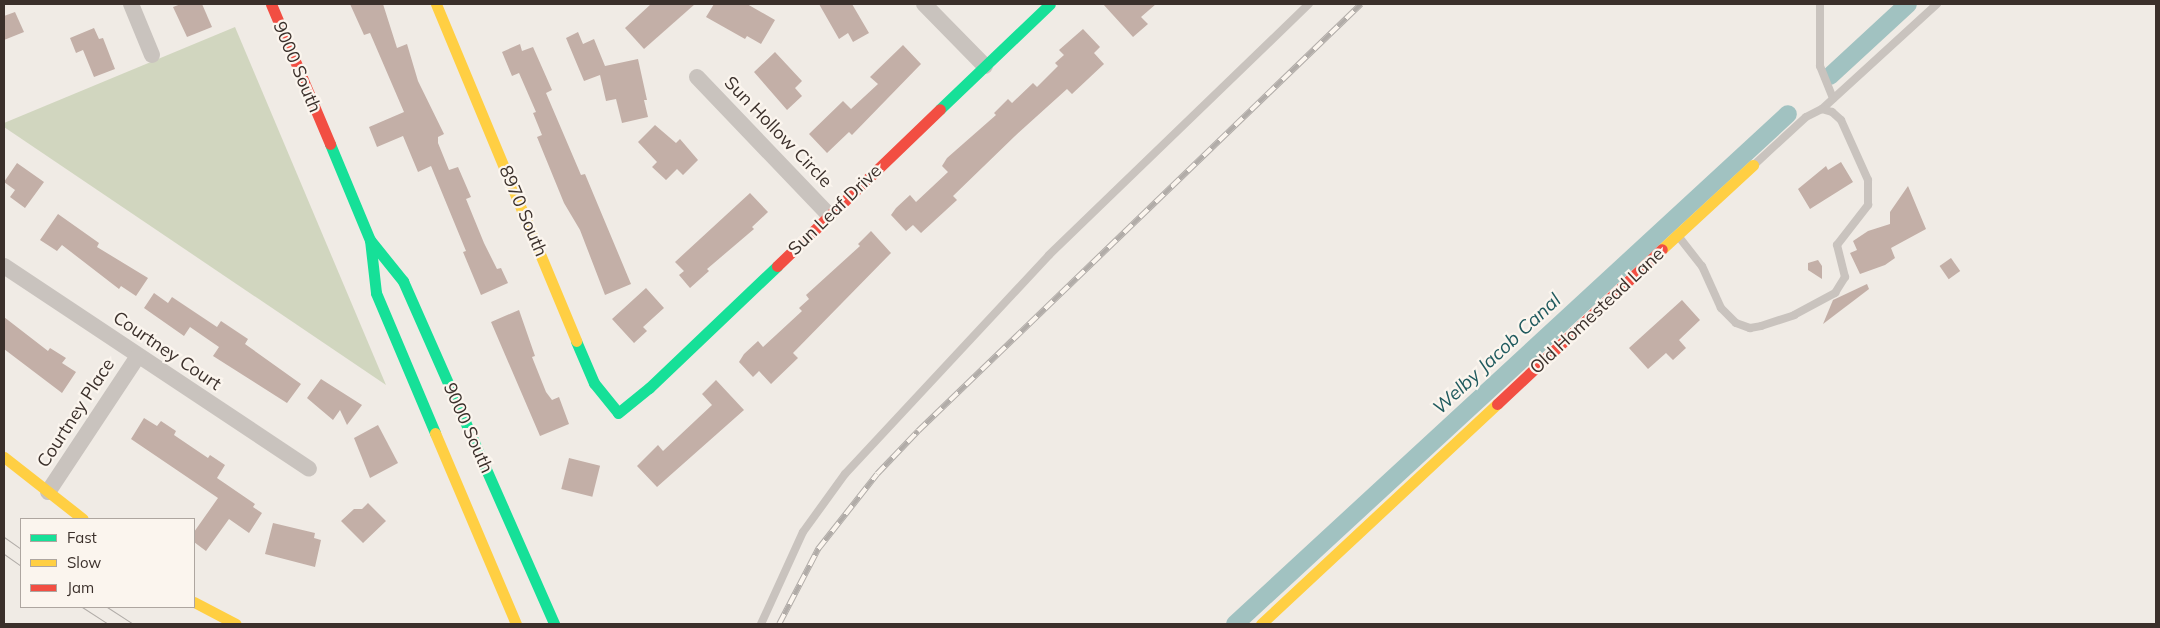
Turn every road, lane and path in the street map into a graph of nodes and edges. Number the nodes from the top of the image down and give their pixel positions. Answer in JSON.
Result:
{"nodes":[{"id":1,"x":131,"y":4,"type":"edge"},
{"id":2,"x":270,"y":4,"type":"edge"},
{"id":3,"x":436,"y":4,"type":"edge"},
{"id":4,"x":924,"y":4,"type":"edge"},
{"id":5,"x":1050,"y":4,"type":"edge"},
{"id":6,"x":1309,"y":4,"type":"edge"},
{"id":7,"x":1820,"y":4,"type":"edge"},
{"id":8,"x":1937,"y":4,"type":"edge"},
{"id":9,"x":152,"y":55,"type":"dead end"},
{"id":10,"x":985,"y":66,"type":"junction"},
{"id":11,"x":697,"y":77,"type":"dead end"},
{"id":12,"x":1833,"y":99,"type":"junction"},
{"id":13,"x":1822,"y":110,"type":"junction"},
{"id":14,"x":1753,"y":166,"type":"joint"},
{"id":15,"x":829,"y":215,"type":"junction"},
{"id":16,"x":1678,"y":235,"type":"junction"},
{"id":17,"x":370,"y":240,"type":"junction"},
{"id":18,"x":4,"y":266,"type":"edge"},
{"id":19,"x":138,"y":356,"type":"junction"},
{"id":20,"x":618,"y":413,"type":"joint"},
{"id":21,"x":4,"y":457,"type":"edge"},
{"id":22,"x":309,"y":469,"type":"dead end"},
{"id":23,"x":48,"y":492,"type":"junction"},
{"id":24,"x":82,"y":518,"type":"edge"},
{"id":25,"x":195,"y":603,"type":"edge"},
{"id":26,"x":236,"y":624,"type":"edge"},
{"id":27,"x":516,"y":624,"type":"edge"},
{"id":28,"x":554,"y":624,"type":"edge"},
{"id":29,"x":761,"y":624,"type":"edge"},
{"id":30,"x":1261,"y":624,"type":"edge"}],
"edges":[{"from":1,"to":9,"type":"street"},
{"from":2,"to":17,"type":"street","name":"9000 South"},
{"from":3,"to":20,"type":"street","name":"8970 South"},
{"from":4,"to":10,"type":"street"},
{"from":5,"to":10,"type":"street","name":"Sun Leaf Drive"},
{"from":6,"to":29,"type":"lane"},
{"from":7,"to":12,"type":"lane"},
{"from":8,"to":12,"type":"lane","name":"Old Homestead Lane"},
{"from":10,"to":15,"type":"street","name":"Sun Leaf Drive"},
{"from":11,"to":15,"type":"street","name":"Sun Hollow Circle"},
{"from":12,"to":13,"type":"lane","name":"Old Homestead Lane"},
{"from":13,"to":14,"type":"lane","name":"Old Homestead Lane"},
{"from":13,"to":16,"type":"lane"},
{"from":14,"to":16,"type":"street","name":"Old Homestead Lane"},
{"from":15,"to":20,"type":"street","name":"Sun Leaf Drive"},
{"from":16,"to":30,"type":"street","name":"Old Homestead Lane"},
{"from":17,"to":27,"type":"street","name":"9000 South"},
{"from":17,"to":28,"type":"street","name":"9000 South"},
{"from":18,"to":19,"type":"street","name":"Courtney Court"},
{"from":19,"to":22,"type":"street","name":"Courtney Court"},
{"from":19,"to":23,"type":"street","name":"Courtney Place"},
{"from":21,"to":23,"type":"street"},
{"from":23,"to":24,"type":"street"},
{"from":25,"to":26,"type":"street"}]}
